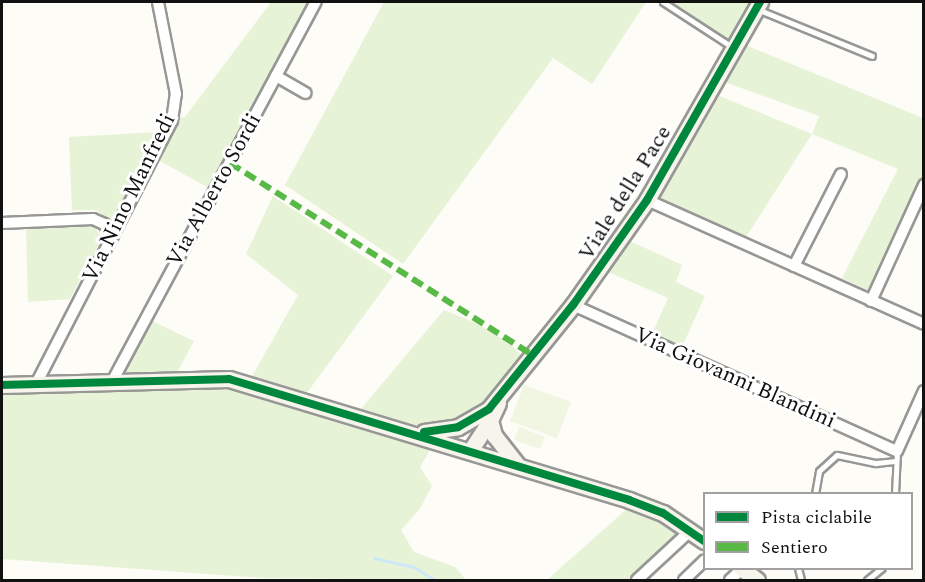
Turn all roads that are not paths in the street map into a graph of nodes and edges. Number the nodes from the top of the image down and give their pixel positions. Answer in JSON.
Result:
{"nodes":[{"id":1,"x":158,"y":2,"type":"edge"},
{"id":2,"x":316,"y":2,"type":"edge"},
{"id":3,"x":663,"y":2,"type":"edge"},
{"id":4,"x":758,"y":5,"type":"edge"},
{"id":5,"x":733,"y":48,"type":"junction"},
{"id":6,"x":872,"y":56,"type":"dead end"},
{"id":7,"x":276,"y":76,"type":"junction"},
{"id":8,"x":305,"y":93,"type":"dead end"},
{"id":9,"x":841,"y":174,"type":"dead end"},
{"id":10,"x":924,"y":185,"type":"edge"},
{"id":11,"x":647,"y":200,"type":"junction"},
{"id":12,"x":2,"y":223,"type":"edge"},
{"id":13,"x":113,"y":236,"type":"junction"},
{"id":14,"x":794,"y":266,"type":"junction"},
{"id":15,"x":871,"y":301,"type":"junction"},
{"id":16,"x":573,"y":305,"type":"junction"},
{"id":17,"x":924,"y":324,"type":"edge"},
{"id":18,"x":113,"y":380,"type":"junction"},
{"id":19,"x":36,"y":384,"type":"junction"},
{"id":20,"x":2,"y":386,"type":"edge"},
{"id":21,"x":924,"y":391,"type":"edge"},
{"id":22,"x":504,"y":392,"type":"junction"},
{"id":23,"x":474,"y":419,"type":"junction"},
{"id":24,"x":490,"y":420,"type":"junction"},
{"id":25,"x":415,"y":433,"type":"junction"},
{"id":26,"x":470,"y":451,"type":"junction"},
{"id":27,"x":896,"y":456,"type":"junction"},
{"id":28,"x":518,"y":466,"type":"junction"},
{"id":29,"x":816,"y":492,"type":"edge"},
{"id":30,"x":895,"y":492,"type":"edge"},
{"id":31,"x":691,"y":531,"type":"junction"},
{"id":32,"x":703,"y":540,"type":"edge"},
{"id":33,"x":703,"y":563,"type":"edge"},
{"id":34,"x":743,"y":570,"type":"edge"},
{"id":35,"x":880,"y":570,"type":"edge"},
{"id":36,"x":637,"y":580,"type":"edge"},
{"id":37,"x":684,"y":580,"type":"edge"},
{"id":38,"x":757,"y":580,"type":"edge"},
{"id":39,"x":867,"y":580,"type":"edge"}],
"edges":[{"from":1,"to":13,"type":"street","name":"Via Nino Manfredi"},
{"from":2,"to":7,"type":"street","name":"Via Alberto Sordi"},
{"from":3,"to":5,"type":"lane"},
{"from":4,"to":5,"type":"street","name":"Viale della Pace"},
{"from":4,"to":6,"type":"lane"},
{"from":5,"to":11,"type":"street","name":"Viale della Pace"},
{"from":7,"to":8,"type":"street"},
{"from":7,"to":18,"type":"street","name":"Via Alberto Sordi"},
{"from":9,"to":14,"type":"street"},
{"from":10,"to":15,"type":"street"},
{"from":11,"to":14,"type":"street"},
{"from":11,"to":16,"type":"street","name":"Viale della Pace"},
{"from":12,"to":13,"type":"street"},
{"from":13,"to":19,"type":"street","name":"Via Nino Manfredi"},
{"from":14,"to":15,"type":"street"},
{"from":15,"to":17,"type":"street"},
{"from":16,"to":22,"type":"street","name":"Viale della Pace"},
{"from":16,"to":27,"type":"street","name":"Via Giovanni Blandini"},
{"from":18,"to":19,"type":"street"},
{"from":18,"to":25,"type":"street"},
{"from":19,"to":20,"type":"street"},
{"from":21,"to":27,"type":"street"},
{"from":22,"to":23,"type":"street"},
{"from":22,"to":24,"type":"street"},
{"from":23,"to":25,"type":"street"},
{"from":23,"to":26,"type":"street"},
{"from":24,"to":26,"type":"street"},
{"from":24,"to":28,"type":"street"},
{"from":25,"to":26,"type":"street"},
{"from":26,"to":28,"type":"street"},
{"from":27,"to":29,"type":"lane"},
{"from":27,"to":30,"type":"lane"},
{"from":28,"to":31,"type":"street"},
{"from":31,"to":32,"type":"street"},
{"from":31,"to":36,"type":"street"},
{"from":33,"to":37,"type":"street"},
{"from":34,"to":38,"type":"street"},
{"from":35,"to":39,"type":"lane"}]}
